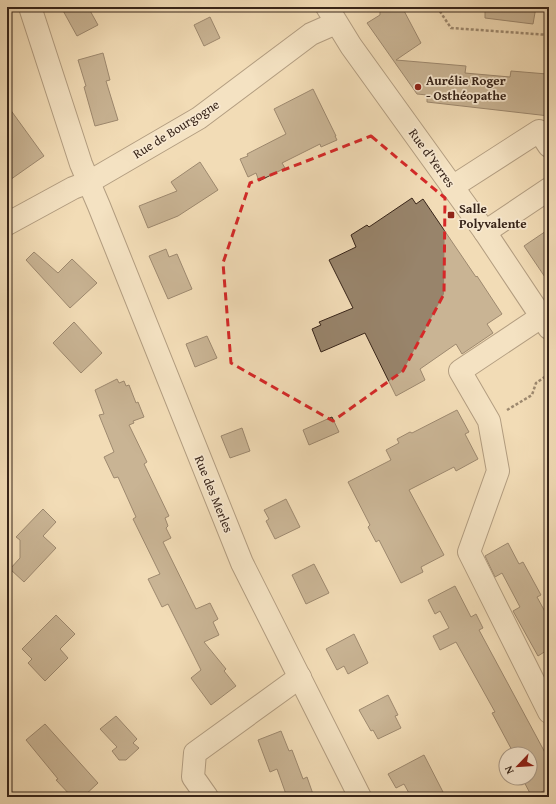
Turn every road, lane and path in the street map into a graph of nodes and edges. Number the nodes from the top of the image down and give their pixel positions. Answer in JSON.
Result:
{"nodes":[{"id":1,"x":30,"y":7,"type":"edge"},
{"id":2,"x":437,"y":7,"type":"edge"},
{"id":3,"x":332,"y":15,"type":"edge"},
{"id":4,"x":549,"y":35,"type":"edge"},
{"id":5,"x":549,"y":146,"type":"edge"},
{"id":6,"x":88,"y":182,"type":"junction"},
{"id":7,"x":452,"y":186,"type":"junction"},
{"id":8,"x":549,"y":188,"type":"edge"},
{"id":9,"x":7,"y":224,"type":"edge"},
{"id":10,"x":485,"y":232,"type":"junction"},
{"id":11,"x":545,"y":323,"type":"edge"},
{"id":12,"x":549,"y":374,"type":"edge"},
{"id":13,"x":489,"y":421,"type":"junction"},
{"id":14,"x":300,"y":677,"type":"junction"},
{"id":15,"x":549,"y":712,"type":"edge"},
{"id":16,"x":207,"y":797,"type":"edge"},
{"id":17,"x":360,"y":797,"type":"edge"}],
"edges":[{"from":1,"to":6,"type":"street","name":"Rue des Merles"},
{"from":2,"to":4,"type":"path"},
{"from":3,"to":6,"type":"street","name":"Rue de Bourgogne"},
{"from":3,"to":7,"type":"street","name":"Rue d'Yerres"},
{"from":5,"to":7,"type":"street"},
{"from":6,"to":9,"type":"street","name":"Rue de Bourgogne"},
{"from":6,"to":14,"type":"street","name":"Rue des Merles"},
{"from":7,"to":10,"type":"street","name":"Rue d'Yerres"},
{"from":8,"to":10,"type":"street"},
{"from":10,"to":11,"type":"street","name":"Rue d'Yerres"},
{"from":11,"to":13,"type":"street"},
{"from":12,"to":13,"type":"path"},
{"from":13,"to":15,"type":"street"},
{"from":14,"to":16,"type":"street"},
{"from":14,"to":17,"type":"street","name":"Rue des Merles"}]}
